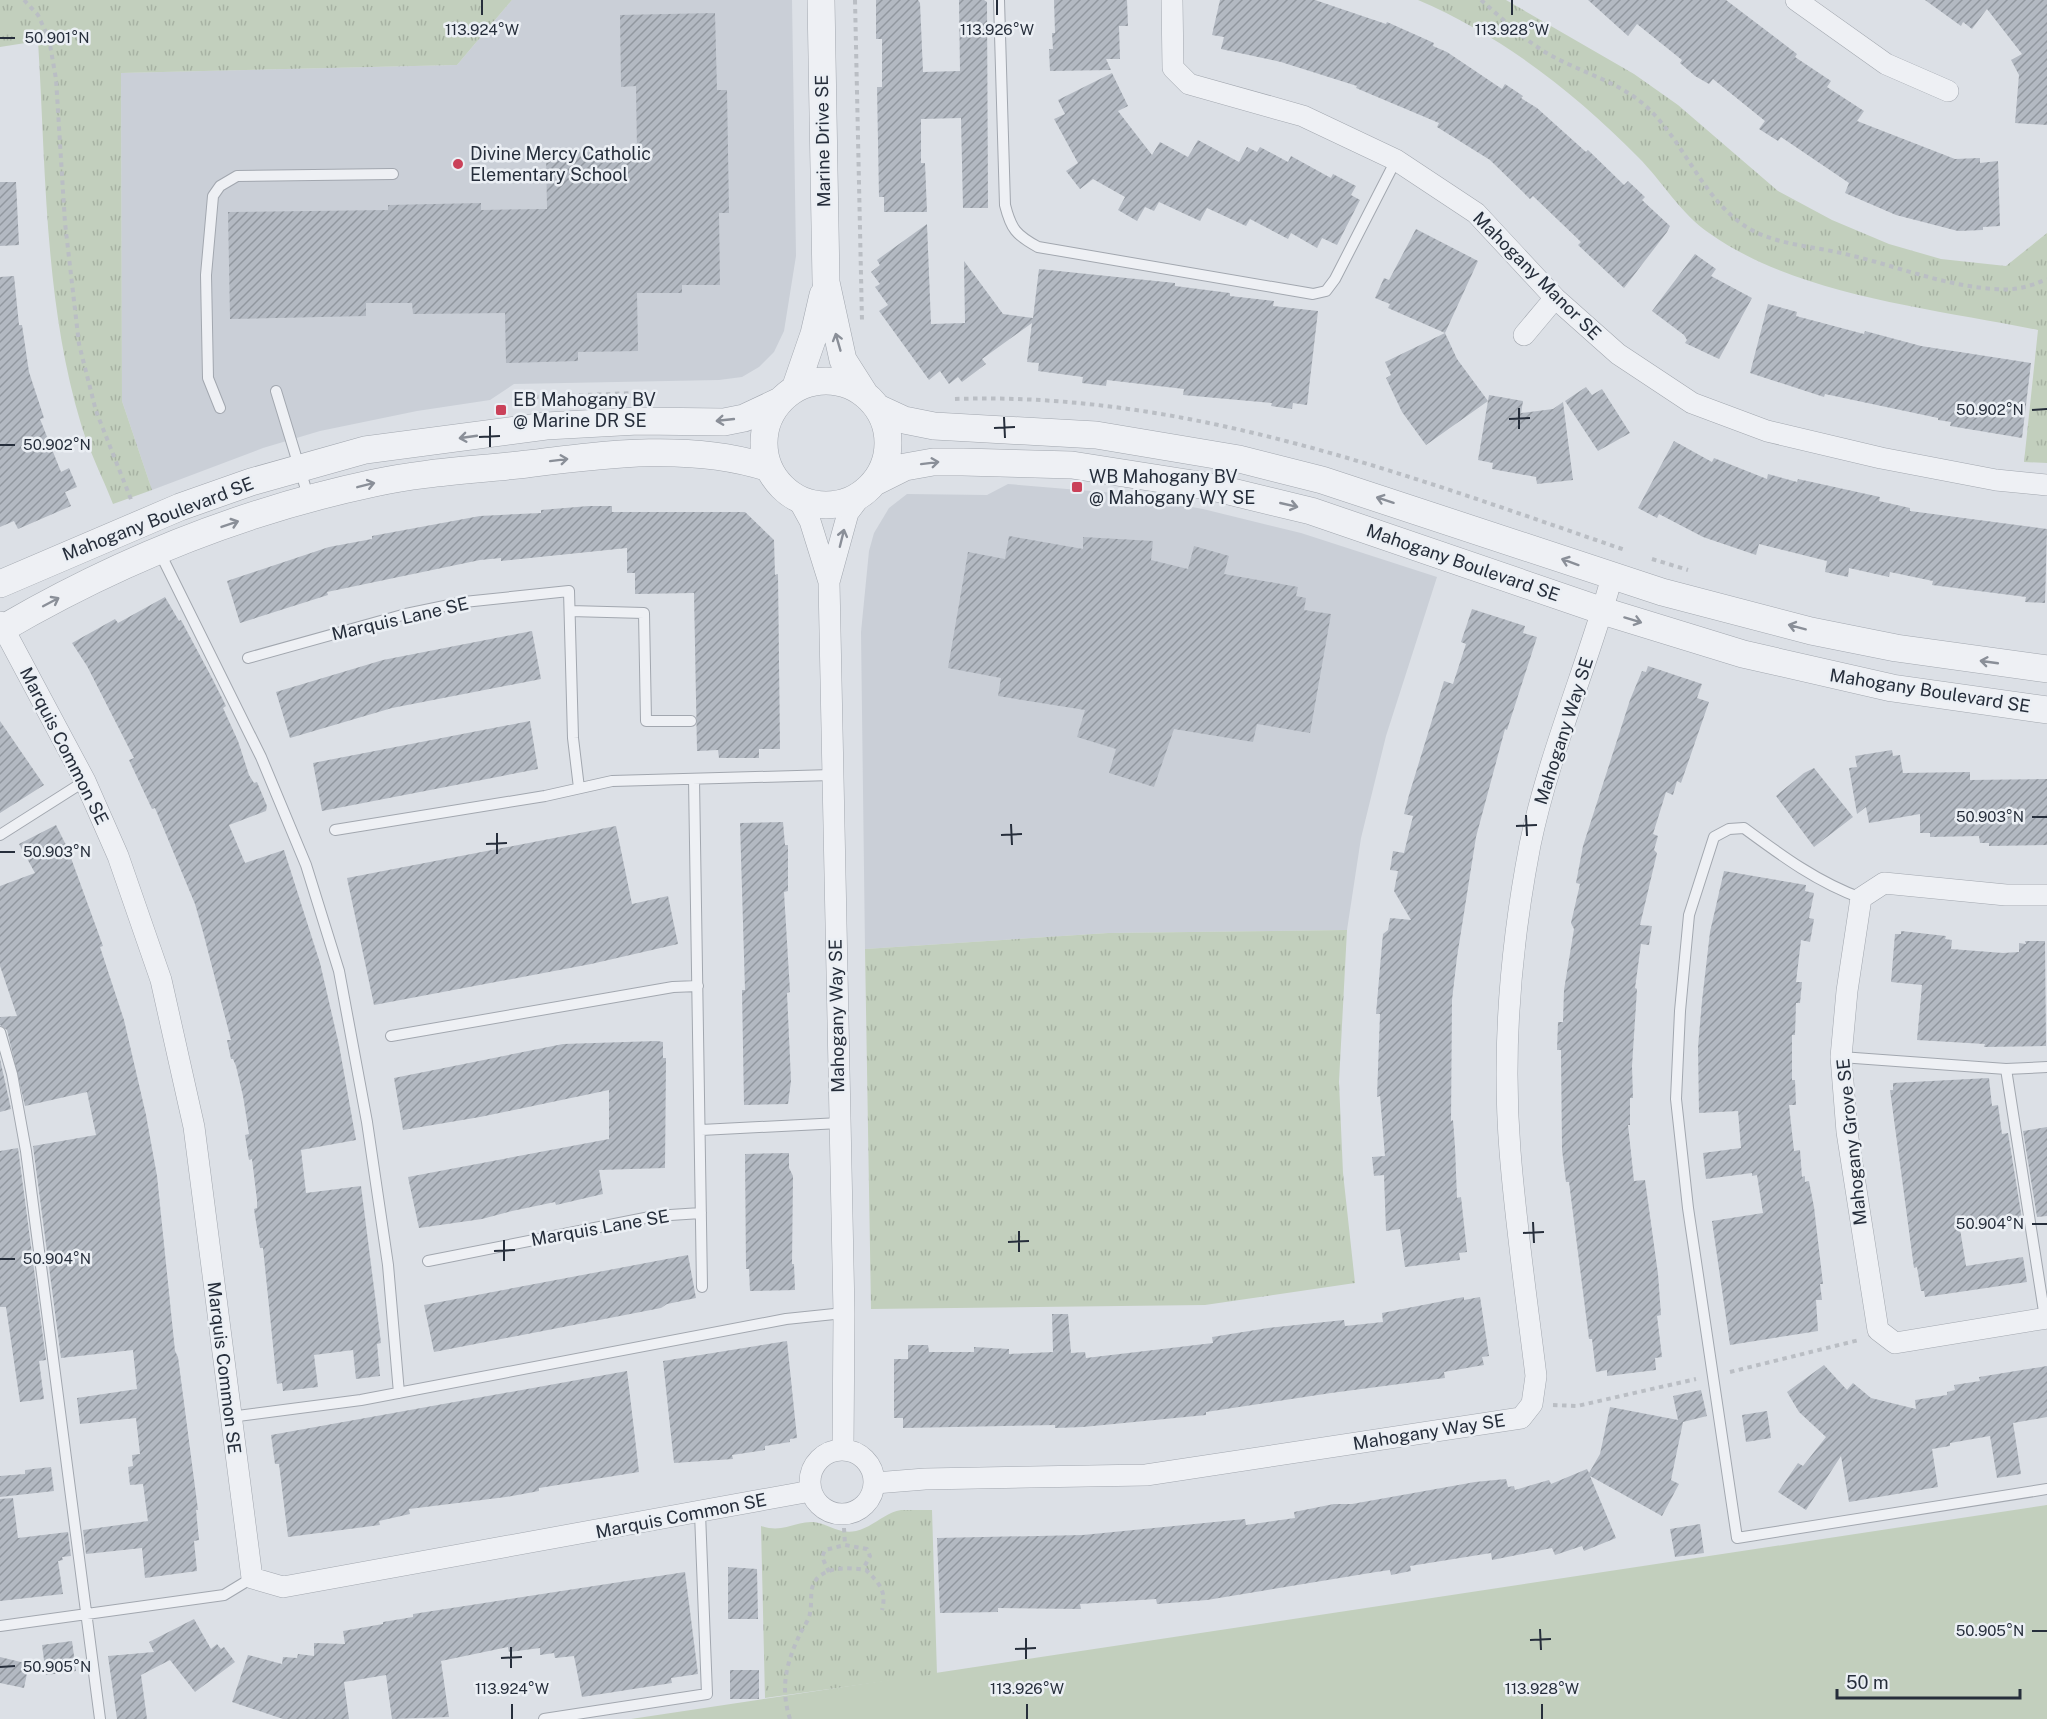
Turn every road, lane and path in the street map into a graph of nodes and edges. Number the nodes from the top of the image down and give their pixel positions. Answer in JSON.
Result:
{"nodes":[{"id":1,"x":24,"y":0,"type":"edge"},
{"id":2,"x":820,"y":0,"type":"edge"},
{"id":3,"x":855,"y":0,"type":"edge"},
{"id":4,"x":999,"y":0,"type":"edge"},
{"id":5,"x":1172,"y":0,"type":"edge"},
{"id":6,"x":1481,"y":0,"type":"edge"},
{"id":7,"x":1796,"y":0,"type":"edge"},
{"id":8,"x":1948,"y":91,"type":"dead end"},
{"id":9,"x":1396,"y":160,"type":"junction"},
{"id":10,"x":393,"y":174,"type":"dead end"},
{"id":11,"x":2047,"y":279,"type":"edge"},
{"id":12,"x":826,"y":282,"type":"junction"},
{"id":13,"x":1555,"y":298,"type":"junction"},
{"id":14,"x":863,"y":333,"type":"dead end"},
{"id":15,"x":1524,"y":335,"type":"dead end"},
{"id":16,"x":276,"y":391,"type":"dead end"},
{"id":17,"x":788,"y":395,"type":"junction"},
{"id":18,"x":949,"y":400,"type":"dead end"},
{"id":19,"x":871,"y":401,"type":"junction"},
{"id":20,"x":220,"y":408,"type":"dead end"},
{"id":21,"x":769,"y":468,"type":"junction"},
{"id":22,"x":300,"y":469,"type":"junction"},
{"id":23,"x":2047,"y":485,"type":"edge"},
{"id":24,"x":868,"y":489,"type":"junction"},
{"id":25,"x":309,"y":499,"type":"junction"},
{"id":26,"x":798,"y":499,"type":"junction"},
{"id":27,"x":133,"y":506,"type":"dead end"},
{"id":28,"x":159,"y":550,"type":"junction"},
{"id":29,"x":1637,"y":554,"type":"dead end"},
{"id":30,"x":1648,"y":558,"type":"dead end"},
{"id":31,"x":1693,"y":571,"type":"dead end"},
{"id":32,"x":1612,"y":577,"type":"junction"},
{"id":33,"x":829,"y":582,"type":"junction"},
{"id":34,"x":0,"y":584,"type":"edge"},
{"id":35,"x":1603,"y":610,"type":"junction"},
{"id":36,"x":570,"y":612,"type":"junction"},
{"id":37,"x":1,"y":627,"type":"edge"},
{"id":38,"x":248,"y":658,"type":"dead end"},
{"id":39,"x":2047,"y":669,"type":"edge"},
{"id":40,"x":2047,"y":710,"type":"edge"},
{"id":41,"x":691,"y":721,"type":"dead end"},
{"id":42,"x":832,"y":775,"type":"junction"},
{"id":43,"x":694,"y":779,"type":"junction"},
{"id":44,"x":85,"y":781,"type":"junction"},
{"id":45,"x":579,"y":788,"type":"junction"},
{"id":46,"x":334,"y":830,"type":"dead end"},
{"id":47,"x":0,"y":835,"type":"edge"},
{"id":48,"x":2047,"y":895,"type":"edge"},
{"id":49,"x":1861,"y":898,"type":"junction"},
{"id":50,"x":698,"y":986,"type":"junction"},
{"id":51,"x":0,"y":1032,"type":"edge"},
{"id":52,"x":391,"y":1036,"type":"dead end"},
{"id":53,"x":1841,"y":1057,"type":"junction"},
{"id":54,"x":2047,"y":1067,"type":"edge"},
{"id":55,"x":2006,"y":1069,"type":"junction"},
{"id":56,"x":840,"y":1123,"type":"junction"},
{"id":57,"x":701,"y":1130,"type":"junction"},
{"id":58,"x":701,"y":1213,"type":"junction"},
{"id":59,"x":428,"y":1261,"type":"dead end"},
{"id":60,"x":702,"y":1287,"type":"dead end"},
{"id":61,"x":844,"y":1313,"type":"junction"},
{"id":62,"x":2046,"y":1318,"type":"edge"},
{"id":63,"x":399,"y":1393,"type":"junction"},
{"id":64,"x":230,"y":1417,"type":"junction"},
{"id":65,"x":843,"y":1449,"type":"junction"},
{"id":66,"x":875,"y":1483,"type":"junction"},
{"id":67,"x":2047,"y":1489,"type":"edge"},
{"id":68,"x":811,"y":1491,"type":"junction"},
{"id":69,"x":700,"y":1514,"type":"junction"},
{"id":70,"x":844,"y":1528,"type":"dead end"},
{"id":71,"x":845,"y":1545,"type":"junction"},
{"id":72,"x":862,"y":1570,"type":"junction"},
{"id":73,"x":829,"y":1572,"type":"junction"},
{"id":74,"x":252,"y":1578,"type":"junction"},
{"id":75,"x":882,"y":1610,"type":"dead end"},
{"id":76,"x":86,"y":1613,"type":"junction"},
{"id":77,"x":0,"y":1626,"type":"edge"},
{"id":78,"x":100,"y":1719,"type":"edge"},
{"id":79,"x":544,"y":1719,"type":"edge"},
{"id":80,"x":790,"y":1719,"type":"edge"}],
"edges":[{"from":1,"to":27,"type":"path"},
{"from":2,"to":12,"type":"street","name":"Marine Drive SE"},
{"from":3,"to":14,"type":"path"},
{"from":4,"to":9,"type":"lane"},
{"from":5,"to":9,"type":"street","name":"Mahogany Manor SE"},
{"from":6,"to":11,"type":"path"},
{"from":7,"to":8,"type":"street"},
{"from":9,"to":13,"type":"street","name":"Mahogany Manor SE"},
{"from":10,"to":20,"type":"lane"},
{"from":12,"to":17,"type":"street","name":"Marine Drive SE"},
{"from":19,"to":12,"type":"street","name":"Marine Drive SE","one_way":true},
{"from":13,"to":15,"type":"street"},
{"from":13,"to":23,"type":"street","name":"Mahogany Manor SE"},
{"from":16,"to":22,"type":"lane"},
{"from":17,"to":19,"type":"street"},
{"from":17,"to":21,"type":"street"},
{"from":17,"to":22,"type":"street","name":"Mahogany Boulevard SE","one_way":true},
{"from":18,"to":29,"type":"path"},
{"from":19,"to":24,"type":"street"},
{"from":32,"to":19,"type":"street","name":"Mahogany Boulevard SE","one_way":true},
{"from":25,"to":21,"type":"street","name":"Mahogany Boulevard SE","one_way":true},
{"from":21,"to":26,"type":"street"},
{"from":22,"to":25,"type":"lane"},
{"from":22,"to":34,"type":"street","name":"Mahogany Boulevard SE"},
{"from":24,"to":26,"type":"street"},
{"from":33,"to":24,"type":"street","name":"Mahogany Way SE","one_way":true},
{"from":24,"to":35,"type":"street","name":"Mahogany Boulevard SE","one_way":true},
{"from":28,"to":25,"type":"street","name":"Mahogany Boulevard SE","one_way":true},
{"from":26,"to":33,"type":"street","name":"Mahogany Way SE"},
{"from":37,"to":28,"type":"street","name":"Mahogany Boulevard SE","one_way":true},
{"from":28,"to":63,"type":"lane"},
{"from":30,"to":31,"type":"path"},
{"from":32,"to":35,"type":"street","name":"Mahogany Way SE"},
{"from":39,"to":32,"type":"street","name":"Mahogany Boulevard SE","one_way":true},
{"from":33,"to":42,"type":"street","name":"Mahogany Way SE"},
{"from":35,"to":40,"type":"street","name":"Mahogany Boulevard SE","one_way":true},
{"from":35,"to":66,"type":"street","name":"Mahogany Way SE"},
{"from":36,"to":38,"type":"lane","name":"Marquis Lane SE"},
{"from":36,"to":41,"type":"lane"},
{"from":36,"to":45,"type":"lane","name":"Marquis Lane SE"},
{"from":37,"to":44,"type":"street","name":"Marquis Common SE"},
{"from":42,"to":43,"type":"lane"},
{"from":42,"to":56,"type":"street","name":"Mahogany Way SE"},
{"from":43,"to":45,"type":"lane"},
{"from":43,"to":50,"type":"lane"},
{"from":44,"to":47,"type":"lane"},
{"from":44,"to":64,"type":"street","name":"Marquis Common SE"},
{"from":45,"to":46,"type":"lane"},
{"from":48,"to":49,"type":"street"},
{"from":49,"to":53,"type":"street","name":"Mahogany Grove SE"},
{"from":49,"to":67,"type":"lane"},
{"from":50,"to":52,"type":"lane"},
{"from":50,"to":57,"type":"lane"},
{"from":51,"to":76,"type":"lane"},
{"from":53,"to":55,"type":"lane"},
{"from":53,"to":62,"type":"street","name":"Mahogany Grove SE"},
{"from":54,"to":55,"type":"lane"},
{"from":55,"to":62,"type":"lane"},
{"from":56,"to":57,"type":"lane"},
{"from":56,"to":61,"type":"street","name":"Mahogany Way SE"},
{"from":57,"to":58,"type":"lane"},
{"from":58,"to":59,"type":"lane","name":"Marquis Lane SE"},
{"from":58,"to":60,"type":"lane"},
{"from":61,"to":63,"type":"lane"},
{"from":61,"to":65,"type":"street","name":"Mahogany Way SE"},
{"from":63,"to":64,"type":"lane"},
{"from":64,"to":74,"type":"street","name":"Marquis Common SE"},
{"from":65,"to":66,"type":"street"},
{"from":65,"to":68,"type":"street"},
{"from":66,"to":68,"type":"street"},
{"from":68,"to":69,"type":"street","name":"Marquis Common SE"},
{"from":69,"to":74,"type":"street","name":"Marquis Common SE"},
{"from":69,"to":79,"type":"lane"},
{"from":70,"to":71,"type":"path"},
{"from":71,"to":72,"type":"path"},
{"from":71,"to":73,"type":"path"},
{"from":72,"to":73,"type":"path"},
{"from":72,"to":75,"type":"path"},
{"from":73,"to":80,"type":"path"},
{"from":74,"to":76,"type":"lane"},
{"from":76,"to":77,"type":"lane"},
{"from":76,"to":78,"type":"lane"}]}
